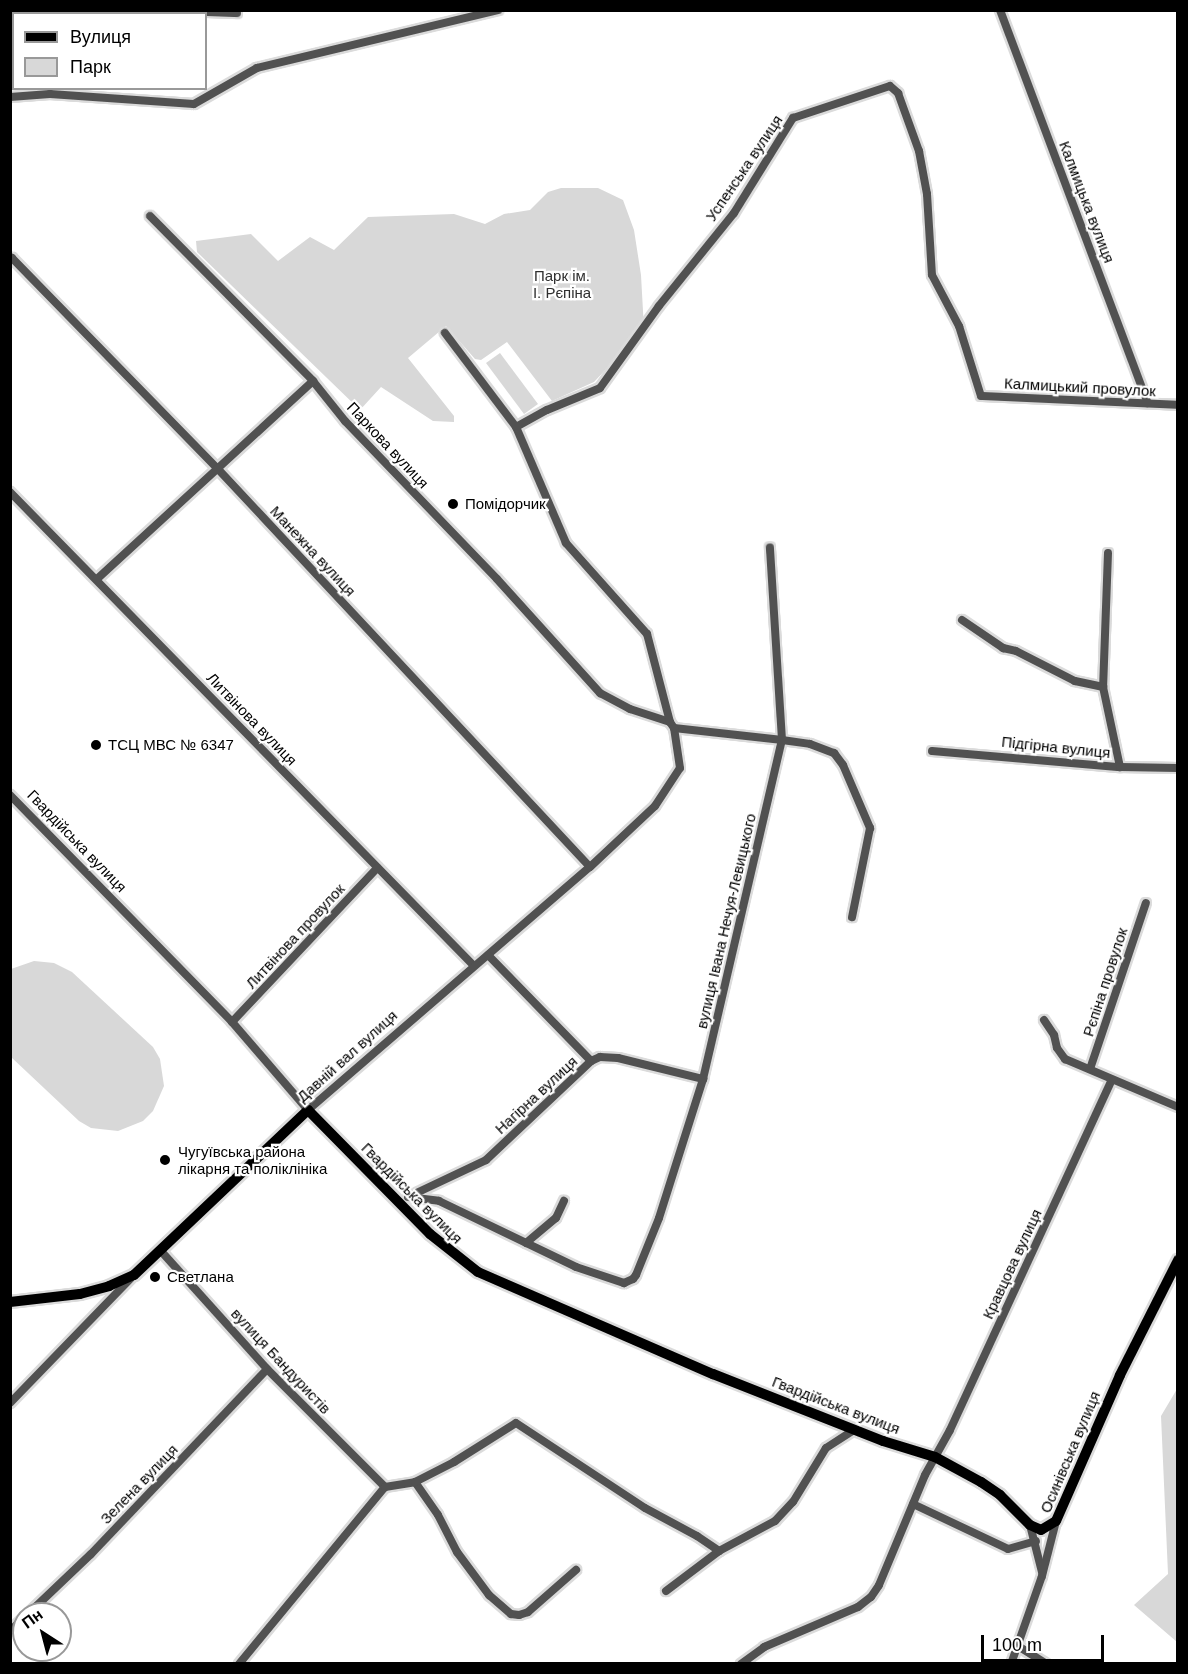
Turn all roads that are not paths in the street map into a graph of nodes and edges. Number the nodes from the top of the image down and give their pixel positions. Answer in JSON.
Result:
{"nodes":[{"id":1,"x":149,"y":10,"type":"edge"},
{"id":2,"x":498,"y":10,"type":"edge"},
{"id":3,"x":1000,"y":10,"type":"edge"},
{"id":4,"x":237,"y":13,"type":"dead end"},
{"id":5,"x":10,"y":97,"type":"edge"},
{"id":6,"x":150,"y":216,"type":"dead end"},
{"id":7,"x":11,"y":259,"type":"edge"},
{"id":8,"x":445,"y":333,"type":"dead end"},
{"id":9,"x":313,"y":381,"type":"junction"},
{"id":10,"x":981,"y":396,"type":"joint"},
{"id":11,"x":1148,"y":403,"type":"junction"},
{"id":12,"x":1178,"y":405,"type":"edge"},
{"id":13,"x":516,"y":427,"type":"junction"},
{"id":14,"x":217,"y":468,"type":"junction"},
{"id":15,"x":10,"y":492,"type":"edge"},
{"id":16,"x":770,"y":548,"type":"dead end"},
{"id":17,"x":1108,"y":553,"type":"dead end"},
{"id":18,"x":97,"y":579,"type":"junction"},
{"id":19,"x":962,"y":620,"type":"dead end"},
{"id":20,"x":1103,"y":687,"type":"junction"},
{"id":21,"x":672,"y":725,"type":"junction"},
{"id":22,"x":782,"y":740,"type":"junction"},
{"id":23,"x":932,"y":751,"type":"dead end"},
{"id":24,"x":1120,"y":767,"type":"junction"},
{"id":25,"x":1178,"y":768,"type":"edge"},
{"id":26,"x":10,"y":795,"type":"edge"},
{"id":27,"x":590,"y":867,"type":"junction"},
{"id":28,"x":377,"y":868,"type":"junction"},
{"id":29,"x":1146,"y":903,"type":"dead end"},
{"id":30,"x":852,"y":916,"type":"dead end"},
{"id":31,"x":488,"y":955,"type":"junction"},
{"id":32,"x":473,"y":966,"type":"junction"},
{"id":33,"x":1044,"y":1020,"type":"dead end"},
{"id":34,"x":232,"y":1022,"type":"junction"},
{"id":35,"x":591,"y":1061,"type":"junction"},
{"id":36,"x":1090,"y":1069,"type":"junction"},
{"id":37,"x":703,"y":1079,"type":"junction"},
{"id":38,"x":1111,"y":1081,"type":"junction"},
{"id":39,"x":1178,"y":1107,"type":"edge"},
{"id":40,"x":309,"y":1110,"type":"junction"},
{"id":41,"x":403,"y":1199,"type":"junction"},
{"id":42,"x":564,"y":1201,"type":"dead end"},
{"id":43,"x":526,"y":1243,"type":"junction"},
{"id":44,"x":160,"y":1250,"type":"junction"},
{"id":45,"x":1178,"y":1260,"type":"edge"},
{"id":46,"x":134,"y":1275,"type":"junction"},
{"id":47,"x":10,"y":1302,"type":"edge"},
{"id":48,"x":267,"y":1369,"type":"junction"},
{"id":49,"x":10,"y":1403,"type":"edge"},
{"id":50,"x":854,"y":1430,"type":"junction"},
{"id":51,"x":935,"y":1457,"type":"junction"},
{"id":52,"x":415,"y":1482,"type":"junction"},
{"id":53,"x":385,"y":1487,"type":"junction"},
{"id":54,"x":913,"y":1504,"type":"junction"},
{"id":55,"x":1056,"y":1521,"type":"junction"},
{"id":56,"x":1030,"y":1525,"type":"junction"},
{"id":57,"x":1036,"y":1542,"type":"junction"},
{"id":58,"x":719,"y":1551,"type":"junction"},
{"id":59,"x":576,"y":1570,"type":"dead end"},
{"id":60,"x":1042,"y":1576,"type":"junction"},
{"id":61,"x":666,"y":1591,"type":"dead end"},
{"id":62,"x":41,"y":1602,"type":"edge"},
{"id":63,"x":1018,"y":1646,"type":"junction"},
{"id":64,"x":239,"y":1664,"type":"edge"},
{"id":65,"x":741,"y":1664,"type":"edge"},
{"id":66,"x":1011,"y":1664,"type":"edge"},
{"id":67,"x":1047,"y":1664,"type":"edge"}],
"edges":[{"from":1,"to":4,"type":"street"},
{"from":2,"to":5,"type":"street"},
{"from":3,"to":11,"type":"street","name":"Калмицька вулиця"},
{"from":6,"to":9,"type":"street","name":"Паркова вулиця"},
{"from":7,"to":14,"type":"street","name":"Манежна вулиця"},
{"from":8,"to":13,"type":"street","name":"Давній вал вулиця"},
{"from":9,"to":14,"type":"street"},
{"from":9,"to":21,"type":"street","name":"Паркова вулиця"},
{"from":10,"to":11,"type":"street","name":"Калмицький провулок"},
{"from":10,"to":13,"type":"street","name":"Успенська вулиця"},
{"from":11,"to":12,"type":"street","name":"Калмицький провулок"},
{"from":13,"to":21,"type":"street","name":"Давній вал вулиця"},
{"from":14,"to":18,"type":"street"},
{"from":14,"to":27,"type":"street","name":"Манежна вулиця"},
{"from":15,"to":18,"type":"street","name":"Литвінова вулиця"},
{"from":16,"to":22,"type":"street","name":"вулиця Івана Нечуя-Левицького"},
{"from":17,"to":20,"type":"street"},
{"from":18,"to":28,"type":"street","name":"Литвінова вулиця"},
{"from":19,"to":20,"type":"street"},
{"from":20,"to":24,"type":"street"},
{"from":21,"to":22,"type":"street","name":"Паркова вулиця"},
{"from":21,"to":27,"type":"street","name":"Давній вал вулиця"},
{"from":22,"to":30,"type":"street","name":"Паркова вулиця"},
{"from":22,"to":37,"type":"street","name":"вулиця Івана Нечуя-Левицького"},
{"from":23,"to":24,"type":"street","name":"Підгірна вулиця"},
{"from":24,"to":25,"type":"street","name":"Підгірна вулиця"},
{"from":26,"to":34,"type":"street","name":"Гвардійська вулиця"},
{"from":27,"to":31,"type":"street","name":"Давній вал вулиця"},
{"from":28,"to":32,"type":"street","name":"Литвінова вулиця"},
{"from":28,"to":34,"type":"street","name":"Литвінова провулок"},
{"from":29,"to":36,"type":"street","name":"Рєпіна провулок"},
{"from":31,"to":32,"type":"street","name":"Давній вал вулиця"},
{"from":31,"to":35,"type":"street"},
{"from":32,"to":40,"type":"street","name":"Давній вал вулиця"},
{"from":33,"to":36,"type":"street"},
{"from":34,"to":40,"type":"street","name":"Гвардійська вулиця"},
{"from":35,"to":37,"type":"street","name":"Нагірна вулиця"},
{"from":35,"to":41,"type":"street","name":"Нагірна вулиця"},
{"from":36,"to":38,"type":"street"},
{"from":37,"to":43,"type":"street","name":"вулиця Івана Нечуя-Левицького"},
{"from":38,"to":39,"type":"street"},
{"from":38,"to":51,"type":"street","name":"Кравцова вулиця"},
{"from":40,"to":41,"type":"main road","name":"Гвардійська вулиця"},
{"from":40,"to":44,"type":"main road","name":"Давній вал вулиця"},
{"from":41,"to":43,"type":"street"},
{"from":41,"to":50,"type":"main road","name":"Гвардійська вулиця"},
{"from":42,"to":43,"type":"street"},
{"from":44,"to":46,"type":"main road","name":"Давній вал вулиця"},
{"from":44,"to":48,"type":"street","name":"вулиця Бандуристів"},
{"from":45,"to":55,"type":"main road","name":"Осинівська вулиця"},
{"from":46,"to":47,"type":"main road"},
{"from":46,"to":49,"type":"street","name":"Давній вал вулиця"},
{"from":48,"to":53,"type":"street","name":"вулиця Бандуристів"},
{"from":48,"to":62,"type":"street","name":"Зелена вулиця"},
{"from":50,"to":51,"type":"main road","name":"Гвардійська вулиця"},
{"from":50,"to":58,"type":"street"},
{"from":51,"to":54,"type":"street","name":"Кравцова вулиця"},
{"from":51,"to":56,"type":"main road","name":"Гвардійська вулиця"},
{"from":52,"to":53,"type":"street"},
{"from":52,"to":58,"type":"street"},
{"from":52,"to":59,"type":"street"},
{"from":53,"to":64,"type":"street"},
{"from":54,"to":57,"type":"street"},
{"from":54,"to":65,"type":"street","name":"Кравцова вулиця"},
{"from":55,"to":56,"type":"main road"},
{"from":55,"to":60,"type":"street","name":"Осинівська вулиця"},
{"from":56,"to":57,"type":"street"},
{"from":57,"to":60,"type":"street"},
{"from":58,"to":61,"type":"street"},
{"from":60,"to":63,"type":"street","name":"Осинівська вулиця"},
{"from":63,"to":66,"type":"street","name":"Осинівська вулиця"},
{"from":63,"to":67,"type":"street"}]}
